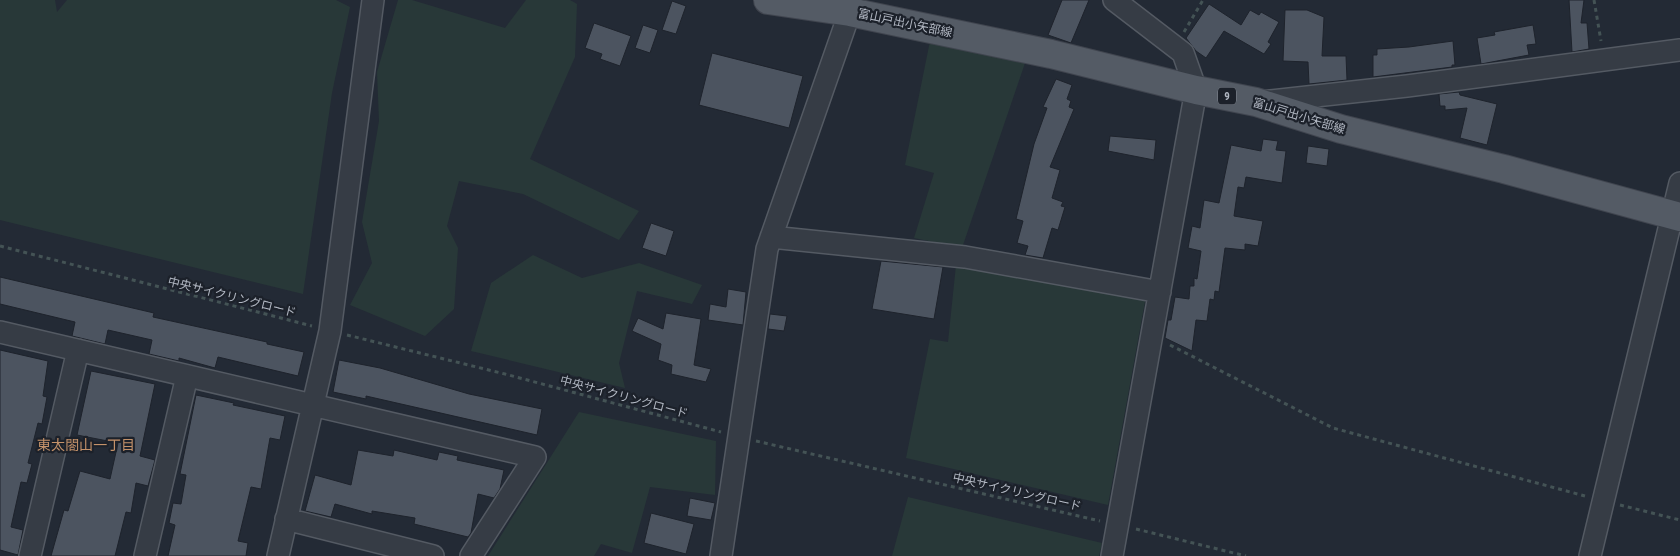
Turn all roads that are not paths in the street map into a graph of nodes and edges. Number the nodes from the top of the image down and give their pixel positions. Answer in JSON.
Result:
{"nodes":[{"id":1,"x":373,"y":0,"type":"edge"},
{"id":2,"x":768,"y":0,"type":"edge"},
{"id":3,"x":1114,"y":0,"type":"edge"},
{"id":4,"x":852,"y":6,"type":"edge"},
{"id":5,"x":1680,"y":50,"type":"edge"},
{"id":6,"x":1196,"y":90,"type":"junction"},
{"id":7,"x":1256,"y":102,"type":"junction"},
{"id":8,"x":1680,"y":183,"type":"edge"},
{"id":9,"x":1676,"y":216,"type":"edge"},
{"id":10,"x":771,"y":237,"type":"junction"},
{"id":11,"x":1160,"y":292,"type":"junction"},
{"id":12,"x":0,"y":332,"type":"edge"},
{"id":13,"x":78,"y":350,"type":"junction"},
{"id":14,"x":187,"y":376,"type":"junction"},
{"id":15,"x":313,"y":405,"type":"junction"},
{"id":16,"x":286,"y":520,"type":"junction"},
{"id":17,"x":30,"y":556,"type":"edge"},
{"id":18,"x":145,"y":556,"type":"edge"},
{"id":19,"x":278,"y":556,"type":"edge"},
{"id":20,"x":433,"y":556,"type":"edge"},
{"id":21,"x":471,"y":556,"type":"edge"},
{"id":22,"x":721,"y":556,"type":"edge"},
{"id":23,"x":1112,"y":556,"type":"edge"},
{"id":24,"x":1590,"y":556,"type":"edge"}],
"edges":[{"from":1,"to":15,"type":"street"},
{"from":2,"to":4,"type":"main road","name":"富山戸出小矢部線","number":"9"},
{"from":3,"to":6,"type":"street"},
{"from":4,"to":6,"type":"main road","name":"富山戸出小矢部線","number":"9"},
{"from":4,"to":10,"type":"street"},
{"from":5,"to":7,"type":"street"},
{"from":6,"to":7,"type":"main road","name":"富山戸出小矢部線","number":"9"},
{"from":6,"to":11,"type":"street"},
{"from":7,"to":9,"type":"main road","name":"富山戸出小矢部線","number":"9"},
{"from":8,"to":9,"type":"street"},
{"from":9,"to":24,"type":"street"},
{"from":10,"to":11,"type":"street"},
{"from":10,"to":22,"type":"street"},
{"from":11,"to":23,"type":"street"},
{"from":12,"to":13,"type":"street"},
{"from":13,"to":14,"type":"street"},
{"from":13,"to":17,"type":"street"},
{"from":14,"to":15,"type":"street"},
{"from":14,"to":18,"type":"street"},
{"from":15,"to":16,"type":"street"},
{"from":15,"to":21,"type":"street"},
{"from":16,"to":19,"type":"street"},
{"from":16,"to":20,"type":"street"}]}
